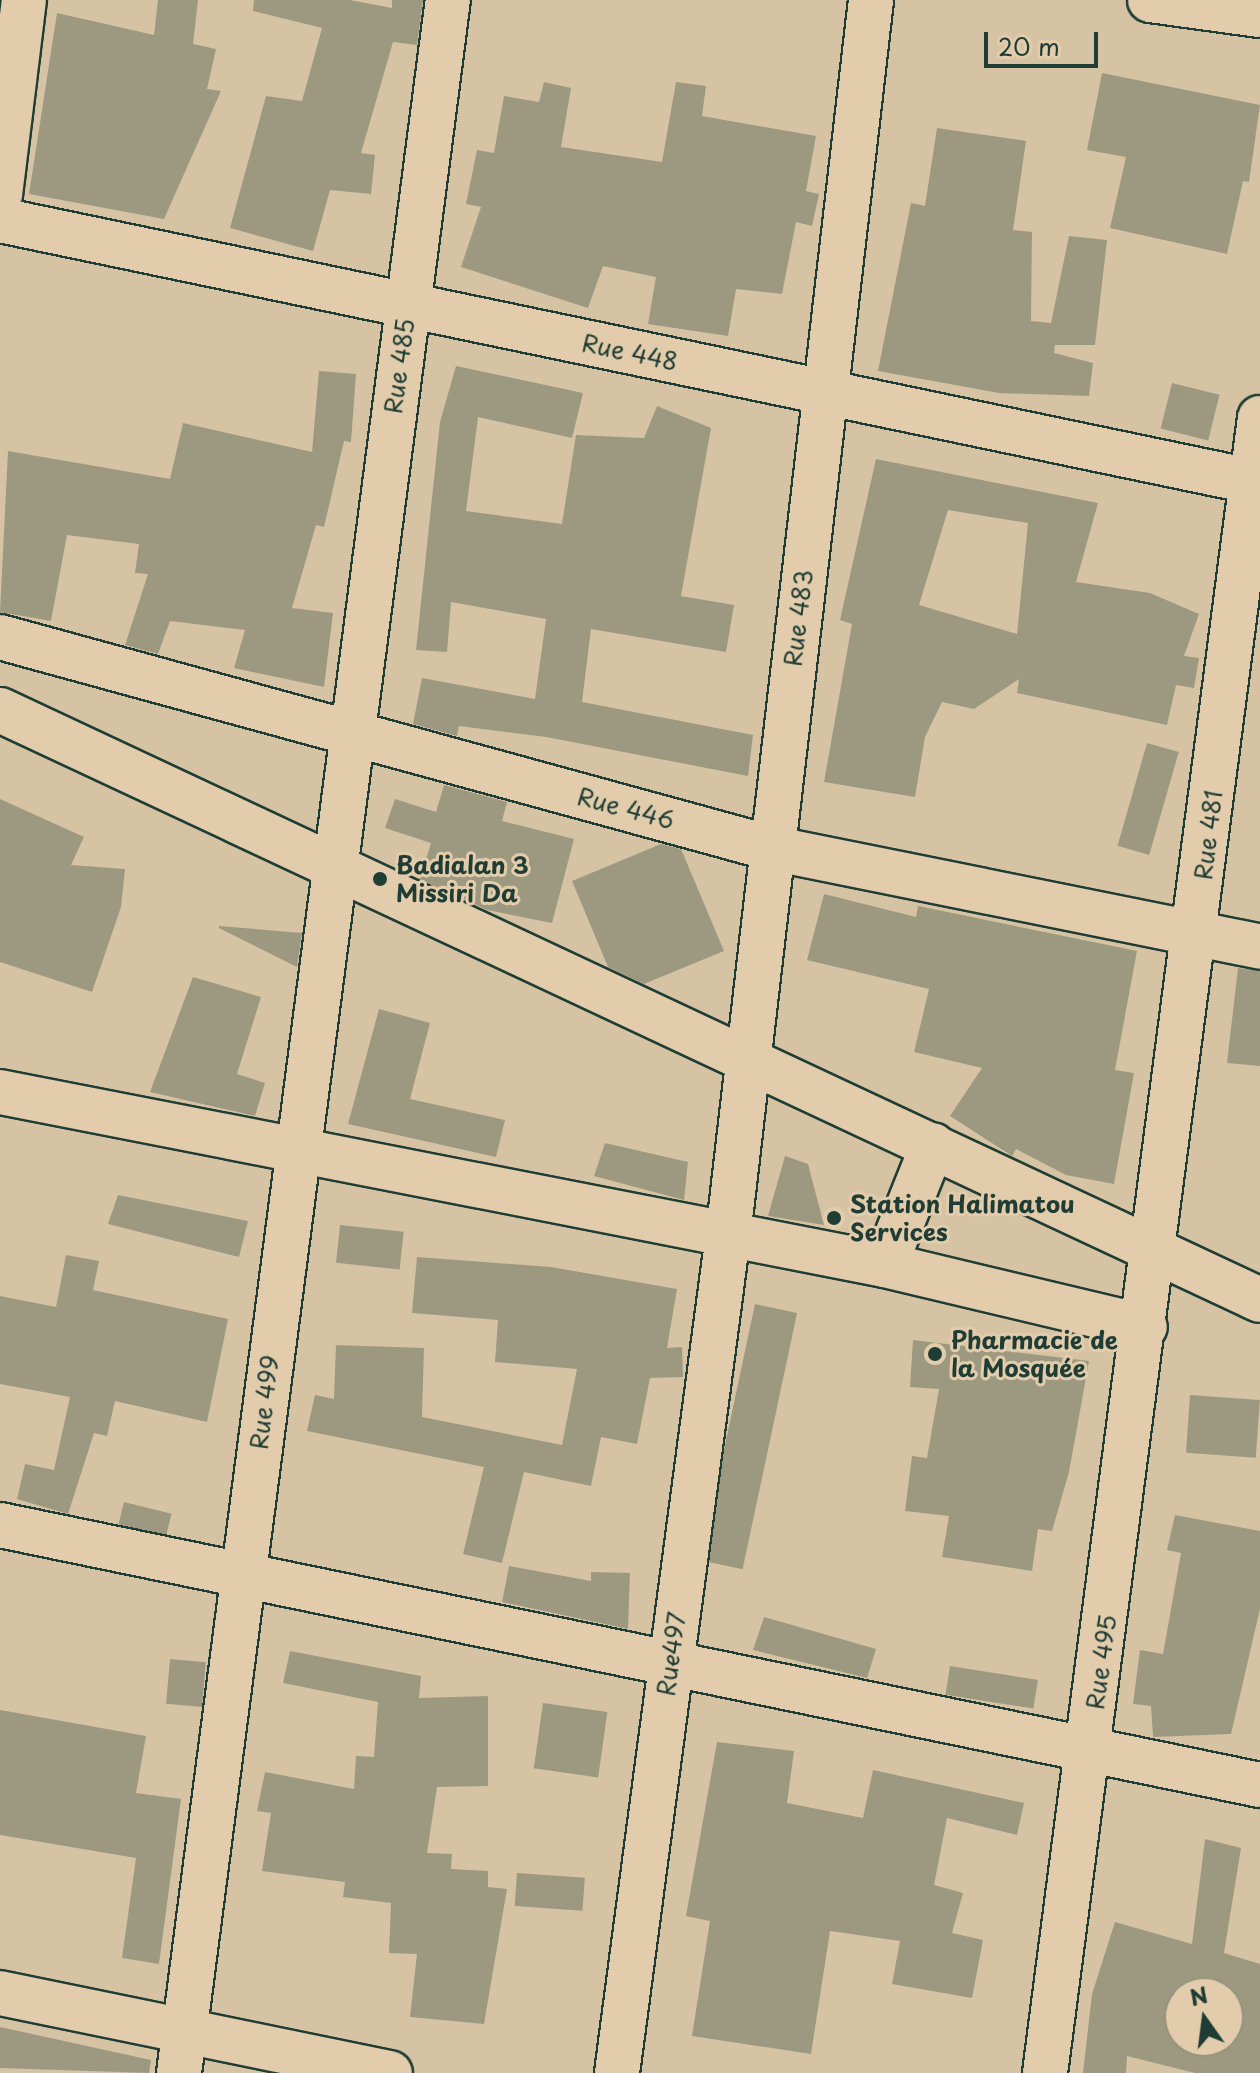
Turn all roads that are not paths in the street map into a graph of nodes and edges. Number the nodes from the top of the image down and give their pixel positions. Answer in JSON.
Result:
{"nodes":[{"id":1,"x":24,"y":0,"type":"edge"},
{"id":2,"x":448,"y":0,"type":"edge"},
{"id":3,"x":871,"y":0,"type":"edge"},
{"id":4,"x":1150,"y":0,"type":"edge"},
{"id":5,"x":1260,"y":15,"type":"edge"},
{"id":6,"x":0,"y":195,"type":"edge"},
{"id":7,"x":0,"y":220,"type":"edge"},
{"id":8,"x":407,"y":305,"type":"junction"},
{"id":9,"x":825,"y":392,"type":"junction"},
{"id":10,"x":1260,"y":418,"type":"edge"},
{"id":11,"x":1256,"y":482,"type":"edge"},
{"id":12,"x":0,"y":637,"type":"edge"},
{"id":13,"x":0,"y":710,"type":"edge"},
{"id":14,"x":348,"y":731,"type":"junction"},
{"id":15,"x":771,"y":848,"type":"junction"},
{"id":16,"x":332,"y":865,"type":"junction"},
{"id":17,"x":1195,"y":934,"type":"junction"},
{"id":18,"x":1260,"y":947,"type":"edge"},
{"id":19,"x":747,"y":1057,"type":"junction"},
{"id":20,"x":0,"y":1092,"type":"edge"},
{"id":21,"x":933,"y":1145,"type":"junction"},
{"id":22,"x":296,"y":1153,"type":"junction"},
{"id":23,"x":728,"y":1236,"type":"junction"},
{"id":24,"x":1155,"y":1251,"type":"junction"},
{"id":25,"x":885,"y":1265,"type":"junction"},
{"id":26,"x":1260,"y":1300,"type":"edge"},
{"id":27,"x":1145,"y":1327,"type":"junction"},
{"id":28,"x":0,"y":1525,"type":"edge"},
{"id":29,"x":242,"y":1575,"type":"junction"},
{"id":30,"x":670,"y":1662,"type":"junction"},
{"id":31,"x":1089,"y":1749,"type":"junction"},
{"id":32,"x":1260,"y":1785,"type":"edge"},
{"id":33,"x":0,"y":1993,"type":"edge"},
{"id":34,"x":182,"y":2052,"type":"edge"},
{"id":35,"x":390,"y":2073,"type":"edge"},
{"id":36,"x":617,"y":2073,"type":"edge"},
{"id":37,"x":1045,"y":2073,"type":"edge"}],
"edges":[{"from":1,"to":6,"type":"street"},
{"from":2,"to":8,"type":"street","name":"Rue 485"},
{"from":3,"to":9,"type":"street","name":"Rue 483"},
{"from":4,"to":5,"type":"street"},
{"from":7,"to":8,"type":"street","name":"Rue 448"},
{"from":8,"to":9,"type":"street","name":"Rue 448"},
{"from":8,"to":14,"type":"street","name":"Rue 485"},
{"from":9,"to":11,"type":"street","name":"Rue 448"},
{"from":9,"to":15,"type":"street","name":"Rue 483"},
{"from":10,"to":11,"type":"street","name":"Rue 481"},
{"from":11,"to":17,"type":"street","name":"Rue 481"},
{"from":12,"to":14,"type":"street","name":"Rue 446"},
{"from":13,"to":16,"type":"street"},
{"from":14,"to":15,"type":"street","name":"Rue 446"},
{"from":14,"to":16,"type":"street","name":"Rue 499"},
{"from":15,"to":17,"type":"street","name":"Rue 446"},
{"from":15,"to":19,"type":"street","name":"Rue 483"},
{"from":16,"to":19,"type":"street"},
{"from":16,"to":22,"type":"street","name":"Rue 499"},
{"from":17,"to":18,"type":"street","name":"Rue 446"},
{"from":17,"to":24,"type":"street","name":"Rue 481"},
{"from":19,"to":21,"type":"street"},
{"from":19,"to":23,"type":"street","name":"Rue 483"},
{"from":20,"to":22,"type":"street"},
{"from":21,"to":24,"type":"street"},
{"from":21,"to":25,"type":"street"},
{"from":22,"to":23,"type":"street"},
{"from":22,"to":29,"type":"street","name":"Rue 499"},
{"from":23,"to":25,"type":"street"},
{"from":23,"to":30,"type":"street","name":"Rue497"},
{"from":24,"to":26,"type":"street"},
{"from":24,"to":27,"type":"street","name":"Rue 495"},
{"from":25,"to":27,"type":"street"},
{"from":27,"to":31,"type":"street","name":"Rue 495"},
{"from":28,"to":29,"type":"street"},
{"from":29,"to":30,"type":"street"},
{"from":29,"to":34,"type":"street","name":"Rue 499"},
{"from":30,"to":31,"type":"street"},
{"from":30,"to":36,"type":"street","name":"Rue497"},
{"from":31,"to":32,"type":"street"},
{"from":31,"to":37,"type":"street","name":"Rue 495"},
{"from":33,"to":34,"type":"street"},
{"from":34,"to":35,"type":"street"}]}
